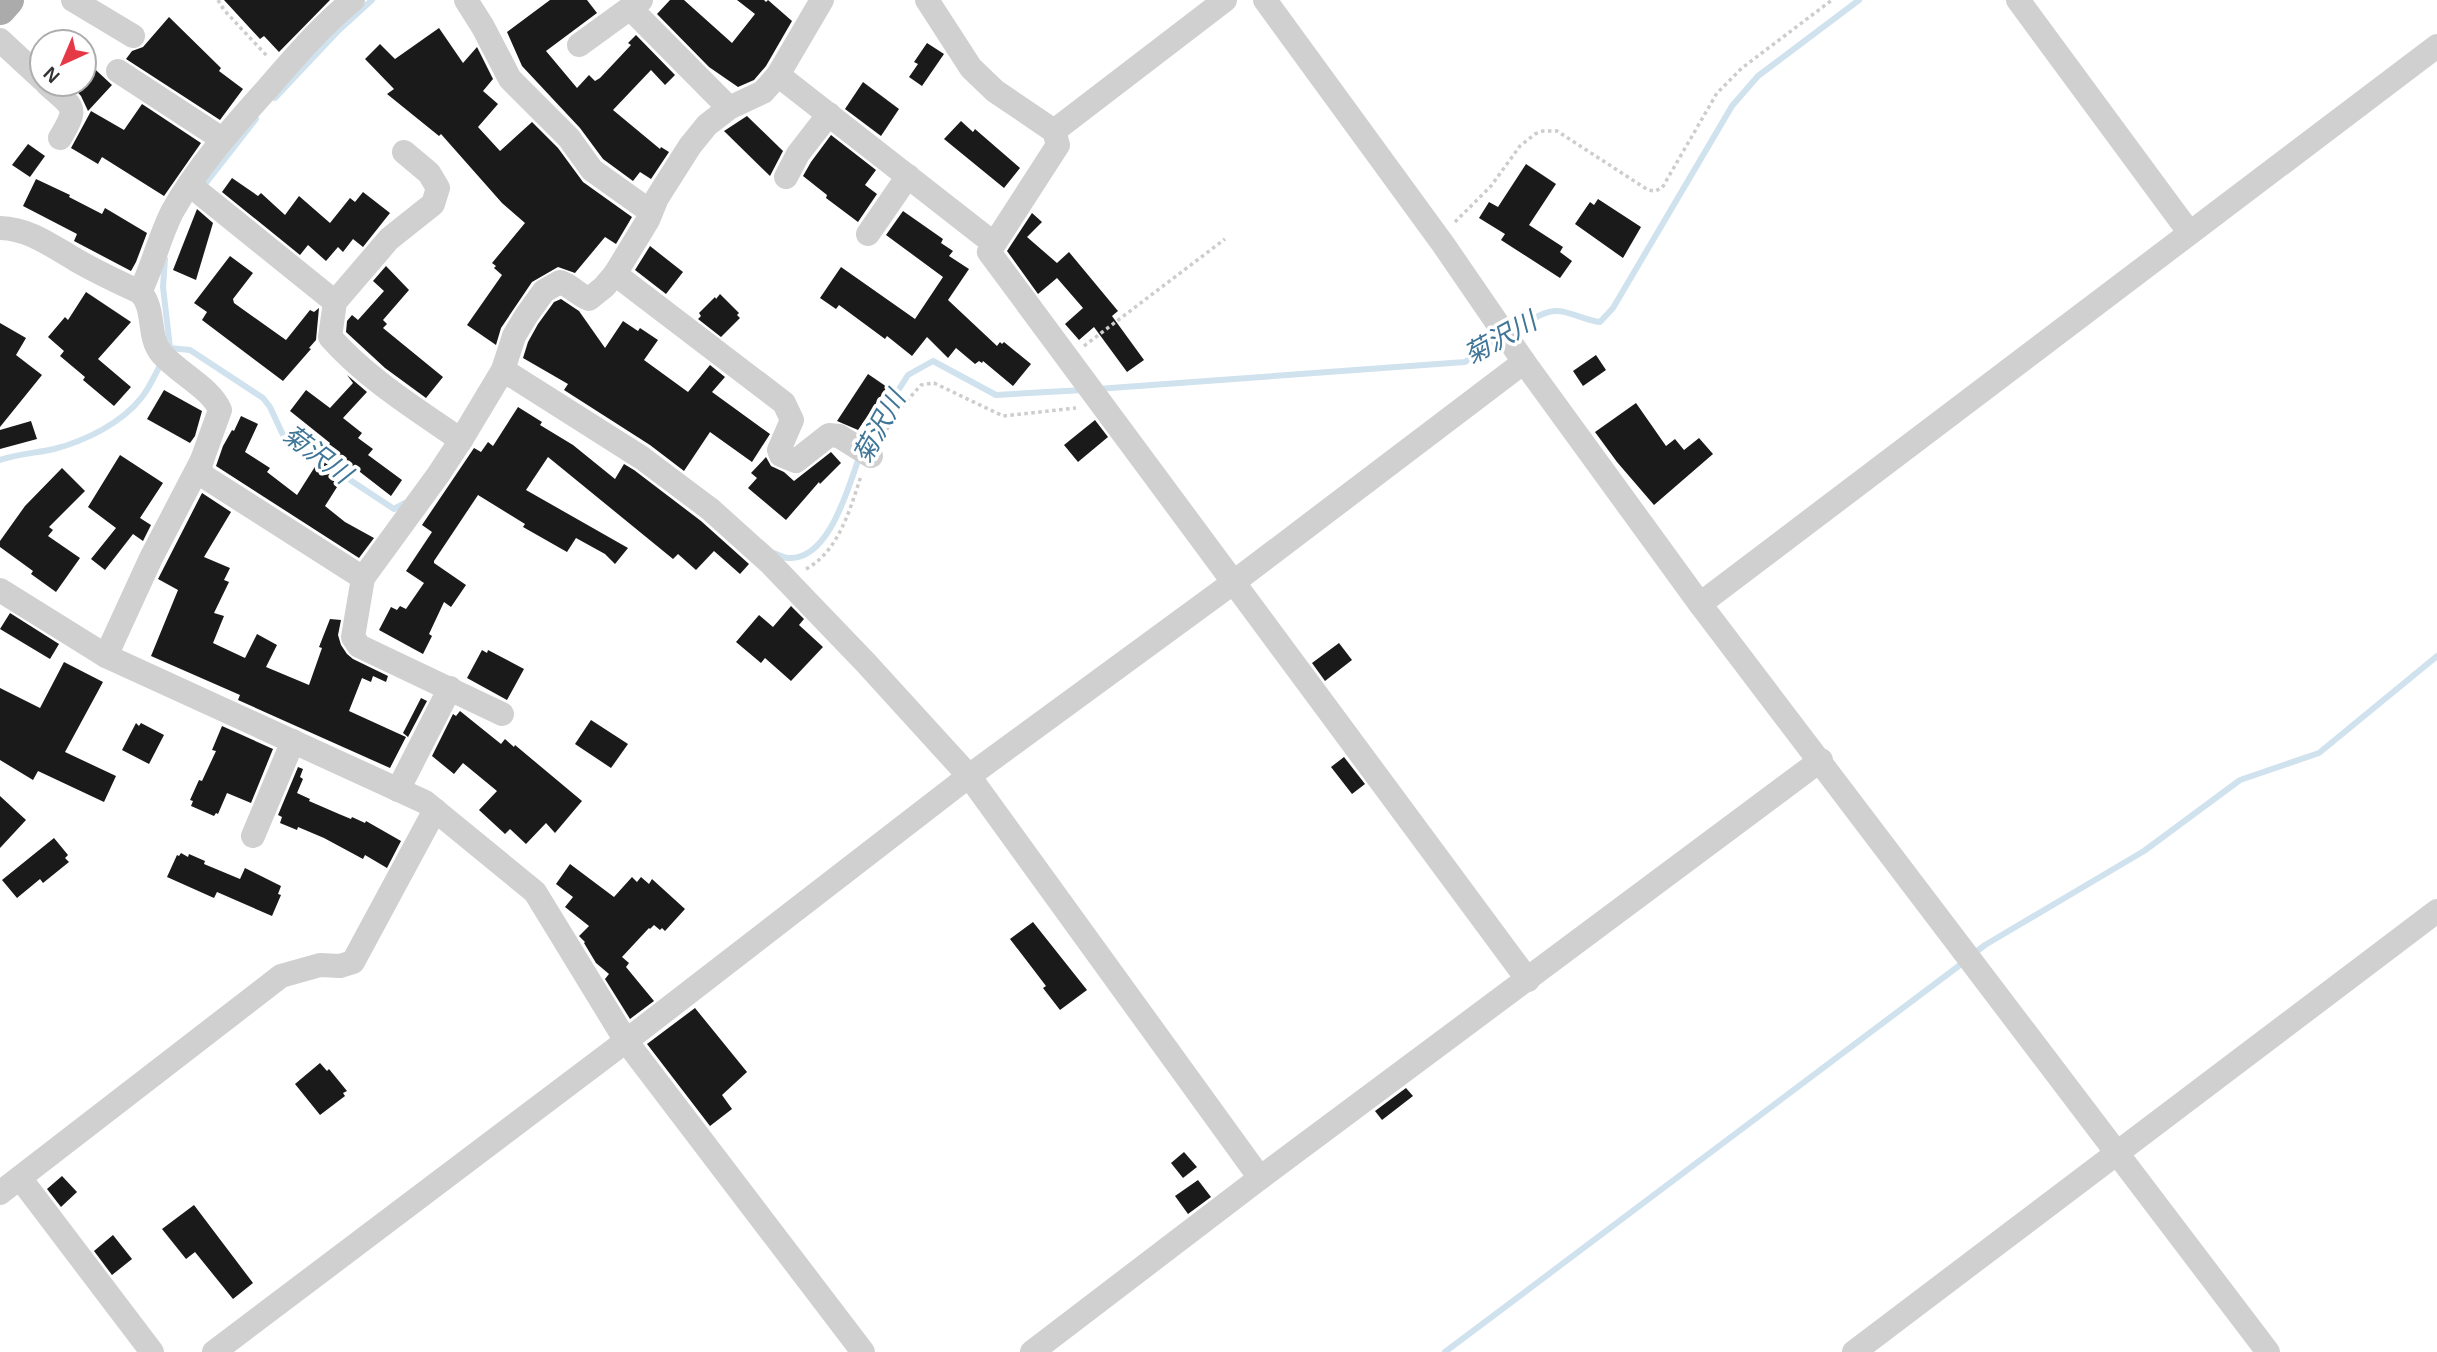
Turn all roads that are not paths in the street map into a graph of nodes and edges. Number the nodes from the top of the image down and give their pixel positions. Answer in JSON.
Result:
{"nodes":[{"id":1,"x":8,"y":0,"type":"edge"},
{"id":2,"x":73,"y":0,"type":"edge"},
{"id":3,"x":353,"y":0,"type":"edge"},
{"id":4,"x":466,"y":0,"type":"edge"},
{"id":5,"x":822,"y":0,"type":"edge"},
{"id":6,"x":927,"y":0,"type":"edge"},
{"id":7,"x":1225,"y":0,"type":"edge"},
{"id":8,"x":1265,"y":0,"type":"edge"},
{"id":9,"x":2018,"y":0,"type":"edge"},
{"id":10,"x":635,"y":4,"type":"edge"},
{"id":11,"x":0,"y":9,"type":"edge"},
{"id":12,"x":133,"y":36,"type":"dead end"},
{"id":13,"x":0,"y":40,"type":"edge"},
{"id":14,"x":579,"y":45,"type":"dead end"},
{"id":15,"x":2437,"y":46,"type":"edge"},
{"id":16,"x":28,"y":66,"type":"edge"},
{"id":17,"x":118,"y":71,"type":"dead end"},
{"id":18,"x":778,"y":75,"type":"junction"},
{"id":19,"x":63,"y":98,"type":"edge"},
{"id":20,"x":729,"y":108,"type":"junction"},
{"id":21,"x":830,"y":114,"type":"junction"},
{"id":22,"x":1054,"y":131,"type":"junction"},
{"id":23,"x":60,"y":138,"type":"dead end"},
{"id":24,"x":222,"y":139,"type":"junction"},
{"id":25,"x":404,"y":152,"type":"dead end"},
{"id":26,"x":908,"y":176,"type":"junction"},
{"id":27,"x":786,"y":177,"type":"dead end"},
{"id":28,"x":190,"y":185,"type":"junction"},
{"id":29,"x":651,"y":212,"type":"junction"},
{"id":30,"x":0,"y":228,"type":"edge"},
{"id":31,"x":2189,"y":232,"type":"junction"},
{"id":32,"x":868,"y":234,"type":"dead end"},
{"id":33,"x":993,"y":243,"type":"junction"},
{"id":34,"x":615,"y":274,"type":"junction"},
{"id":35,"x":140,"y":292,"type":"junction"},
{"id":36,"x":335,"y":303,"type":"junction"},
{"id":37,"x":1524,"y":362,"type":"junction"},
{"id":38,"x":503,"y":370,"type":"junction"},
{"id":39,"x":461,"y":440,"type":"junction"},
{"id":40,"x":871,"y":456,"type":"road end"},
{"id":41,"x":202,"y":460,"type":"junction"},
{"id":42,"x":363,"y":579,"type":"junction"},
{"id":43,"x":1234,"y":582,"type":"junction"},
{"id":44,"x":0,"y":590,"type":"edge"},
{"id":45,"x":1700,"y":604,"type":"junction"},
{"id":46,"x":106,"y":656,"type":"junction"},
{"id":47,"x":450,"y":688,"type":"junction"},
{"id":48,"x":502,"y":714,"type":"dead end"},
{"id":49,"x":293,"y":741,"type":"junction"},
{"id":50,"x":1821,"y":760,"type":"junction"},
{"id":51,"x":969,"y":776,"type":"junction"},
{"id":52,"x":398,"y":790,"type":"junction"},
{"id":53,"x":435,"y":810,"type":"junction"},
{"id":54,"x":253,"y":836,"type":"dead end"},
{"id":55,"x":2437,"y":911,"type":"edge"},
{"id":56,"x":1528,"y":980,"type":"junction"},
{"id":57,"x":626,"y":1041,"type":"junction"},
{"id":58,"x":2117,"y":1152,"type":"junction"},
{"id":59,"x":20,"y":1178,"type":"junction"},
{"id":60,"x":1260,"y":1178,"type":"junction"},
{"id":61,"x":0,"y":1194,"type":"edge"},
{"id":62,"x":152,"y":1352,"type":"edge"},
{"id":63,"x":214,"y":1352,"type":"edge"},
{"id":64,"x":863,"y":1352,"type":"edge"},
{"id":65,"x":1032,"y":1352,"type":"edge"},
{"id":66,"x":1854,"y":1352,"type":"edge"},
{"id":67,"x":2268,"y":1352,"type":"edge"}],
"edges":[{"from":1,"to":11,"type":"main road"},
{"from":2,"to":12,"type":"street"},
{"from":3,"to":24,"type":"street"},
{"from":4,"to":29,"type":"street"},
{"from":5,"to":18,"type":"street"},
{"from":6,"to":22,"type":"street"},
{"from":7,"to":22,"type":"street"},
{"from":8,"to":37,"type":"street"},
{"from":9,"to":31,"type":"street"},
{"from":10,"to":14,"type":"street"},
{"from":10,"to":20,"type":"street"},
{"from":13,"to":16,"type":"street"},
{"from":15,"to":31,"type":"street"},
{"from":17,"to":24,"type":"street"},
{"from":18,"to":20,"type":"street"},
{"from":18,"to":21,"type":"street"},
{"from":19,"to":23,"type":"street"},
{"from":20,"to":29,"type":"street"},
{"from":21,"to":26,"type":"street"},
{"from":21,"to":27,"type":"street"},
{"from":22,"to":33,"type":"street"},
{"from":24,"to":28,"type":"street"},
{"from":25,"to":36,"type":"street"},
{"from":26,"to":32,"type":"street"},
{"from":26,"to":33,"type":"street"},
{"from":28,"to":35,"type":"street"},
{"from":28,"to":36,"type":"street"},
{"from":29,"to":34,"type":"street"},
{"from":30,"to":35,"type":"street"},
{"from":31,"to":45,"type":"street"},
{"from":33,"to":43,"type":"street"},
{"from":34,"to":38,"type":"street"},
{"from":34,"to":40,"type":"street"},
{"from":35,"to":41,"type":"street"},
{"from":36,"to":39,"type":"street"},
{"from":37,"to":43,"type":"street"},
{"from":37,"to":45,"type":"street"},
{"from":38,"to":39,"type":"street"},
{"from":38,"to":51,"type":"street"},
{"from":39,"to":42,"type":"street"},
{"from":41,"to":42,"type":"street"},
{"from":41,"to":46,"type":"street"},
{"from":42,"to":47,"type":"street"},
{"from":43,"to":51,"type":"street"},
{"from":43,"to":56,"type":"street"},
{"from":44,"to":46,"type":"street"},
{"from":45,"to":50,"type":"street"},
{"from":46,"to":49,"type":"street"},
{"from":47,"to":48,"type":"street"},
{"from":47,"to":52,"type":"street"},
{"from":49,"to":52,"type":"street"},
{"from":49,"to":54,"type":"street"},
{"from":50,"to":56,"type":"street"},
{"from":50,"to":58,"type":"street"},
{"from":51,"to":57,"type":"street"},
{"from":51,"to":60,"type":"street"},
{"from":52,"to":53,"type":"street"},
{"from":53,"to":57,"type":"street"},
{"from":53,"to":59,"type":"street"},
{"from":55,"to":58,"type":"street"},
{"from":56,"to":60,"type":"street"},
{"from":57,"to":63,"type":"street"},
{"from":57,"to":64,"type":"street"},
{"from":58,"to":66,"type":"street"},
{"from":58,"to":67,"type":"street"},
{"from":59,"to":61,"type":"street"},
{"from":59,"to":62,"type":"street"},
{"from":60,"to":65,"type":"street"}]}
